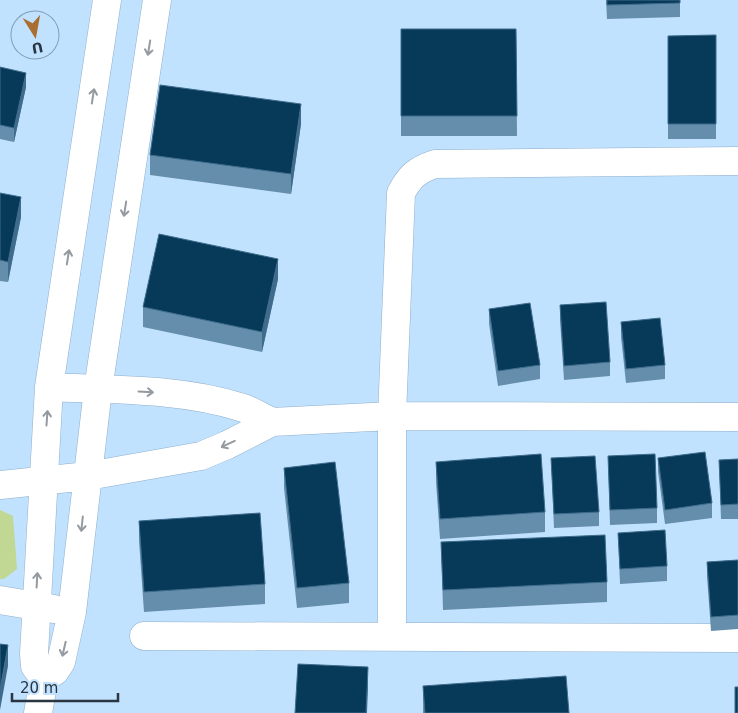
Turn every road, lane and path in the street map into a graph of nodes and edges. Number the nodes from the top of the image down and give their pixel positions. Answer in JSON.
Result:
{"nodes":[{"id":1,"x":107,"y":0,"type":"edge"},
{"id":2,"x":157,"y":0,"type":"edge"},
{"id":3,"x":738,"y":161,"type":"edge"},
{"id":4,"x":49,"y":387,"type":"junction"},
{"id":5,"x":98,"y":389,"type":"junction"},
{"id":6,"x":392,"y":416,"type":"junction"},
{"id":7,"x":738,"y":417,"type":"edge"},
{"id":8,"x":272,"y":422,"type":"junction"},
{"id":9,"x":88,"y":476,"type":"junction"},
{"id":10,"x":42,"y":481,"type":"junction"},
{"id":11,"x":0,"y":485,"type":"edge"},
{"id":12,"x":0,"y":600,"type":"edge"},
{"id":13,"x":36,"y":607,"type":"junction"},
{"id":14,"x":72,"y":612,"type":"junction"},
{"id":15,"x":392,"y":635,"type":"junction"},
{"id":16,"x":144,"y":636,"type":"dead end"},
{"id":17,"x":738,"y":638,"type":"edge"},
{"id":18,"x":44,"y":678,"type":"junction"},
{"id":19,"x":38,"y":713,"type":"edge"}],
"edges":[{"from":4,"to":1,"type":"street","one_way":true},
{"from":2,"to":5,"type":"street","one_way":true},
{"from":3,"to":6,"type":"street"},
{"from":4,"to":5,"type":"street"},
{"from":10,"to":4,"type":"street","one_way":true},
{"from":5,"to":8,"type":"street","one_way":true},
{"from":5,"to":9,"type":"street"},
{"from":6,"to":7,"type":"street"},
{"from":6,"to":8,"type":"street"},
{"from":6,"to":15,"type":"street"},
{"from":8,"to":9,"type":"street","one_way":true},
{"from":9,"to":10,"type":"street"},
{"from":9,"to":14,"type":"street","one_way":true},
{"from":10,"to":11,"type":"street"},
{"from":13,"to":10,"type":"street","one_way":true},
{"from":12,"to":13,"type":"street"},
{"from":13,"to":14,"type":"street"},
{"from":13,"to":18,"type":"street"},
{"from":14,"to":18,"type":"street","one_way":true},
{"from":15,"to":16,"type":"street"},
{"from":15,"to":17,"type":"street"},
{"from":18,"to":19,"type":"street"}]}
